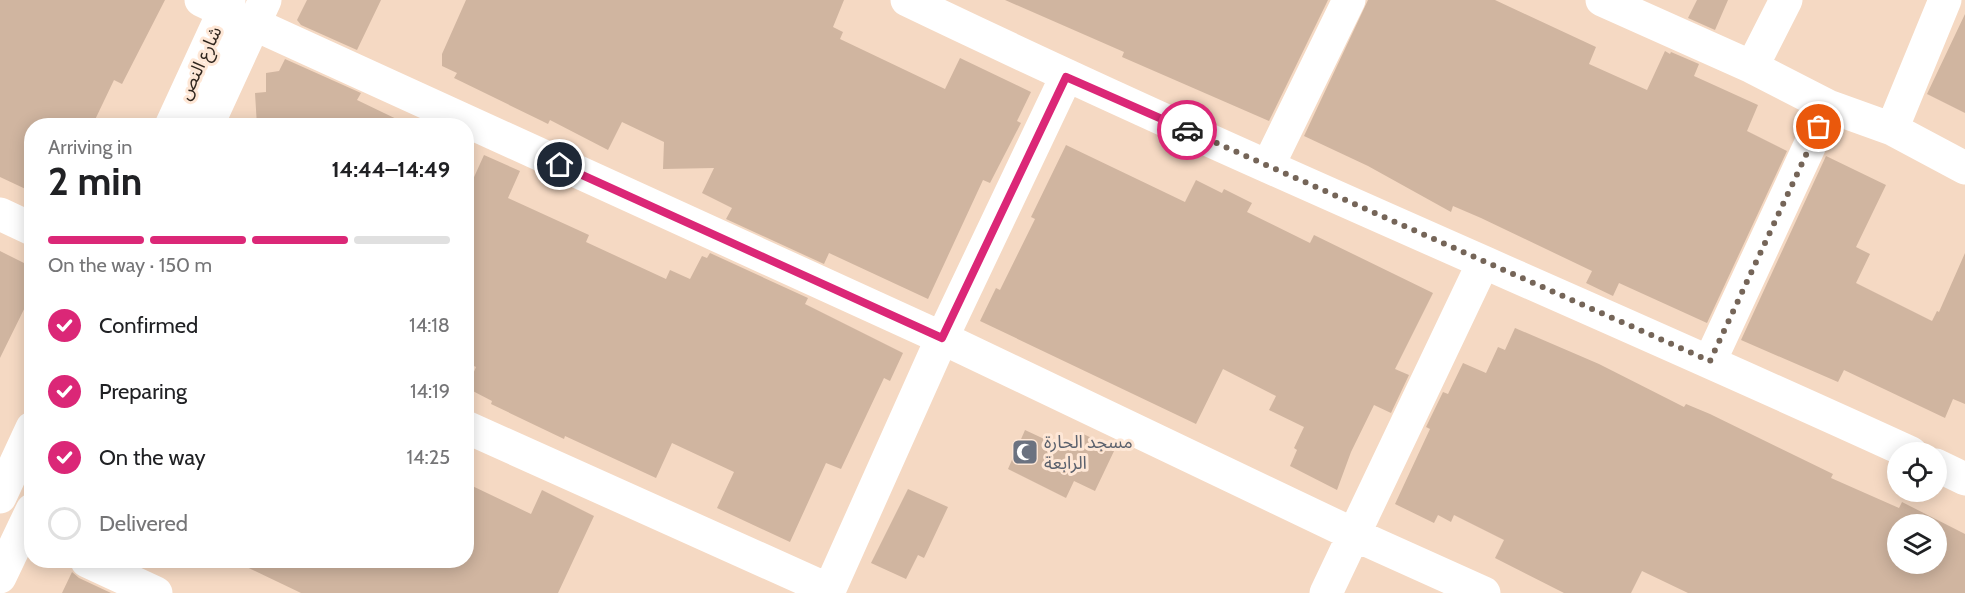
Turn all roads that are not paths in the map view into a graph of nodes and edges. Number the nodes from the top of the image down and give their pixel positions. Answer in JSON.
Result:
{"nodes":[{"id":1,"x":907,"y":0,"type":"edge"},
{"id":2,"x":1349,"y":0,"type":"edge"},
{"id":3,"x":1602,"y":0,"type":"edge"},
{"id":4,"x":1786,"y":0,"type":"edge"},
{"id":5,"x":1945,"y":0,"type":"edge"},
{"id":6,"x":218,"y":4,"type":"edge"},
{"id":7,"x":260,"y":12,"type":"edge"},
{"id":8,"x":1752,"y":67,"type":"junction"},
{"id":9,"x":1066,"y":77,"type":"junction"},
{"id":10,"x":1828,"y":106,"type":"junction"},
{"id":11,"x":174,"y":118,"type":"edge"},
{"id":12,"x":211,"y":118,"type":"edge"},
{"id":13,"x":1892,"y":129,"type":"junction"},
{"id":14,"x":1268,"y":166,"type":"junction"},
{"id":15,"x":1965,"y":168,"type":"edge"},
{"id":16,"x":0,"y":214,"type":"edge"},
{"id":17,"x":24,"y":225,"type":"edge"},
{"id":18,"x":1483,"y":263,"type":"junction"},
{"id":19,"x":942,"y":338,"type":"junction"},
{"id":20,"x":1710,"y":361,"type":"junction"},
{"id":21,"x":474,"y":431,"type":"edge"},
{"id":22,"x":1887,"y":442,"type":"edge"},
{"id":23,"x":24,"y":445,"type":"edge"},
{"id":24,"x":1947,"y":470,"type":"edge"},
{"id":25,"x":1965,"y":479,"type":"edge"},
{"id":26,"x":0,"y":497,"type":"edge"},
{"id":27,"x":24,"y":533,"type":"edge"},
{"id":28,"x":1355,"y":535,"type":"junction"},
{"id":29,"x":102,"y":568,"type":"edge"},
{"id":30,"x":0,"y":578,"type":"edge"},
{"id":31,"x":828,"y":591,"type":"edge"},
{"id":32,"x":156,"y":593,"type":"edge"},
{"id":33,"x":1326,"y":593,"type":"edge"},
{"id":34,"x":1484,"y":593,"type":"edge"}],
"edges":[{"from":1,"to":9,"type":"street"},
{"from":2,"to":14,"type":"street"},
{"from":3,"to":8,"type":"street"},
{"from":4,"to":8,"type":"street"},
{"from":5,"to":13,"type":"street"},
{"from":6,"to":11,"type":"street","name":"شارع النص"},
{"from":7,"to":12,"type":"street","name":"شارع النص"},
{"from":7,"to":19,"type":"street"},
{"from":8,"to":10,"type":"street"},
{"from":9,"to":14,"type":"street"},
{"from":9,"to":19,"type":"street"},
{"from":10,"to":13,"type":"street"},
{"from":10,"to":20,"type":"street"},
{"from":13,"to":15,"type":"street"},
{"from":14,"to":18,"type":"street"},
{"from":16,"to":17,"type":"street"},
{"from":18,"to":20,"type":"street"},
{"from":18,"to":28,"type":"street"},
{"from":19,"to":28,"type":"street"},
{"from":19,"to":31,"type":"street"},
{"from":20,"to":22,"type":"street"},
{"from":21,"to":31,"type":"street"},
{"from":23,"to":26,"type":"street"},
{"from":24,"to":25,"type":"street"},
{"from":27,"to":30,"type":"street"},
{"from":28,"to":33,"type":"street"},
{"from":28,"to":34,"type":"street"},
{"from":29,"to":32,"type":"street"}]}
